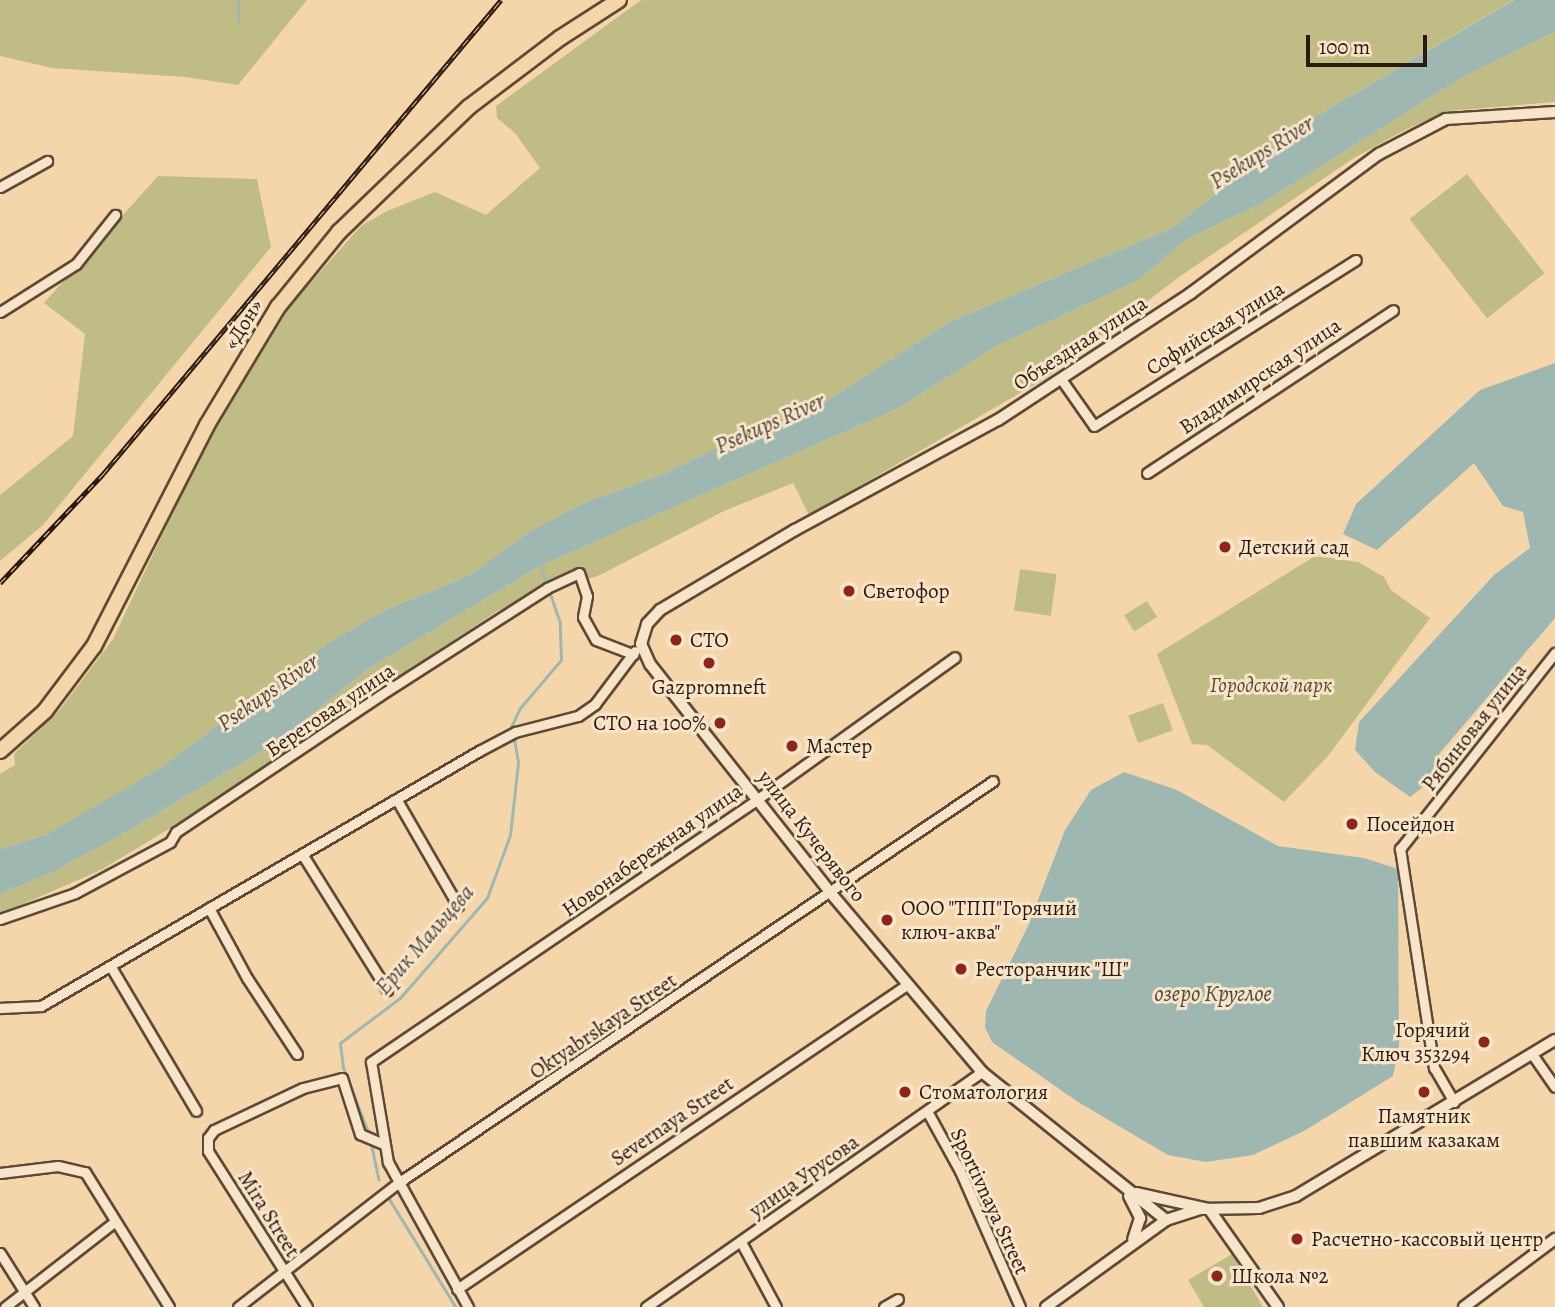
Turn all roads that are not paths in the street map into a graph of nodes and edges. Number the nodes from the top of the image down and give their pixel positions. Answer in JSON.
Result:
{"nodes":[{"id":1,"x":619,"y":0,"type":"edge"},
{"id":2,"x":1555,"y":112,"type":"edge"},
{"id":3,"x":47,"y":161,"type":"dead end"},
{"id":4,"x":0,"y":187,"type":"edge"},
{"id":5,"x":115,"y":215,"type":"dead end"},
{"id":6,"x":1356,"y":260,"type":"dead end"},
{"id":7,"x":1393,"y":310,"type":"dead end"},
{"id":8,"x":0,"y":312,"type":"edge"},
{"id":9,"x":1061,"y":379,"type":"junction"},
{"id":10,"x":1147,"y":473,"type":"dead end"},
{"id":11,"x":641,"y":644,"type":"junction"},
{"id":12,"x":1555,"y":653,"type":"edge"},
{"id":13,"x":633,"y":654,"type":"junction"},
{"id":14,"x":955,"y":657,"type":"dead end"},
{"id":15,"x":0,"y":751,"type":"edge"},
{"id":16,"x":993,"y":782,"type":"dead end"},
{"id":17,"x":759,"y":798,"type":"junction"},
{"id":18,"x":398,"y":802,"type":"junction"},
{"id":19,"x":304,"y":857,"type":"junction"},
{"id":20,"x":830,"y":892,"type":"junction"},
{"id":21,"x":458,"y":906,"type":"dead end"},
{"id":22,"x":209,"y":908,"type":"junction"},
{"id":23,"x":0,"y":919,"type":"edge"},
{"id":24,"x":111,"y":967,"type":"junction"},
{"id":25,"x":908,"y":984,"type":"junction"},
{"id":26,"x":387,"y":990,"type":"dead end"},
{"id":27,"x":0,"y":1008,"type":"edge"},
{"id":28,"x":1555,"y":1040,"type":"edge"},
{"id":29,"x":297,"y":1054,"type":"dead end"},
{"id":30,"x":1532,"y":1054,"type":"junction"},
{"id":31,"x":982,"y":1073,"type":"junction"},
{"id":32,"x":1555,"y":1087,"type":"edge"},
{"id":33,"x":1454,"y":1102,"type":"junction"},
{"id":34,"x":196,"y":1111,"type":"dead end"},
{"id":35,"x":927,"y":1111,"type":"junction"},
{"id":36,"x":383,"y":1144,"type":"junction"},
{"id":37,"x":0,"y":1173,"type":"edge"},
{"id":38,"x":398,"y":1183,"type":"junction"},
{"id":39,"x":1119,"y":1183,"type":"junction"},
{"id":40,"x":1130,"y":1191,"type":"junction"},
{"id":41,"x":1209,"y":1209,"type":"junction"},
{"id":42,"x":1166,"y":1220,"type":"junction"},
{"id":43,"x":114,"y":1222,"type":"junction"},
{"id":44,"x":1555,"y":1239,"type":"edge"},
{"id":45,"x":741,"y":1242,"type":"junction"},
{"id":46,"x":1131,"y":1242,"type":"junction"},
{"id":47,"x":0,"y":1253,"type":"edge"},
{"id":48,"x":284,"y":1270,"type":"junction"},
{"id":49,"x":457,"y":1289,"type":"junction"},
{"id":50,"x":24,"y":1292,"type":"junction"},
{"id":51,"x":898,"y":1299,"type":"dead end"},
{"id":52,"x":5,"y":1307,"type":"edge"},
{"id":53,"x":34,"y":1307,"type":"edge"},
{"id":54,"x":169,"y":1307,"type":"edge"},
{"id":55,"x":238,"y":1307,"type":"edge"},
{"id":56,"x":307,"y":1307,"type":"edge"},
{"id":57,"x":468,"y":1307,"type":"edge"},
{"id":58,"x":646,"y":1307,"type":"edge"},
{"id":59,"x":776,"y":1307,"type":"edge"},
{"id":60,"x":884,"y":1307,"type":"edge"},
{"id":61,"x":1020,"y":1307,"type":"edge"},
{"id":62,"x":1046,"y":1307,"type":"edge"},
{"id":63,"x":1278,"y":1307,"type":"edge"},
{"id":64,"x":1464,"y":1307,"type":"edge"}],
"edges":[{"from":1,"to":15,"type":"highway","name":"«Дон»"},
{"from":2,"to":9,"type":"street","name":"Объездная улица"},
{"from":3,"to":4,"type":"street"},
{"from":5,"to":8,"type":"street"},
{"from":6,"to":9,"type":"street","name":"Софийская улица"},
{"from":7,"to":10,"type":"street","name":"Владимирская улица"},
{"from":9,"to":11,"type":"street","name":"Объездная улица"},
{"from":11,"to":13,"type":"street"},
{"from":11,"to":17,"type":"street","name":"улица Кучерявого"},
{"from":12,"to":33,"type":"street","name":"Рябиновая улица"},
{"from":13,"to":18,"type":"street"},
{"from":13,"to":23,"type":"street","name":"Береговая улица"},
{"from":14,"to":17,"type":"street","name":"Новонабережная улица"},
{"from":16,"to":20,"type":"street","name":"Oktyabrskaya Street"},
{"from":17,"to":20,"type":"street","name":"улица Кучерявого"},
{"from":17,"to":36,"type":"street","name":"Новонабережная улица"},
{"from":18,"to":19,"type":"street"},
{"from":18,"to":21,"type":"street"},
{"from":19,"to":22,"type":"street"},
{"from":19,"to":26,"type":"street"},
{"from":20,"to":25,"type":"street","name":"улица Кучерявого"},
{"from":20,"to":38,"type":"street","name":"Oktyabrskaya Street"},
{"from":22,"to":24,"type":"street"},
{"from":22,"to":29,"type":"street"},
{"from":24,"to":27,"type":"street"},
{"from":24,"to":34,"type":"street"},
{"from":25,"to":31,"type":"street","name":"улица Кучерявого"},
{"from":25,"to":49,"type":"street","name":"Severnaya Street"},
{"from":28,"to":30,"type":"street"},
{"from":30,"to":32,"type":"street"},
{"from":30,"to":33,"type":"street"},
{"from":31,"to":35,"type":"street","name":"улица Урусова"},
{"from":31,"to":39,"type":"street","name":"улица Кучерявого"},
{"from":33,"to":41,"type":"street"},
{"from":35,"to":45,"type":"street","name":"улица Урусова"},
{"from":35,"to":61,"type":"street","name":"Sportivnaya Street"},
{"from":36,"to":38,"type":"street"},
{"from":36,"to":48,"type":"street","name":"Mira Street"},
{"from":37,"to":43,"type":"street"},
{"from":38,"to":48,"type":"street","name":"Oktyabrskaya Street"},
{"from":38,"to":49,"type":"street"},
{"from":39,"to":40,"type":"street","name":"улица Кучерявого"},
{"from":39,"to":46,"type":"street","name":"улица Кучерявого"},
{"from":40,"to":41,"type":"street","name":"улица Кучерявого"},
{"from":40,"to":42,"type":"street","name":"улица Кучерявого"},
{"from":41,"to":42,"type":"street"},
{"from":41,"to":63,"type":"street"},
{"from":42,"to":46,"type":"street"},
{"from":43,"to":50,"type":"street"},
{"from":43,"to":54,"type":"street"},
{"from":44,"to":64,"type":"street"},
{"from":45,"to":58,"type":"street","name":"улица Урусова"},
{"from":45,"to":59,"type":"street"},
{"from":46,"to":62,"type":"street"},
{"from":47,"to":50,"type":"street"},
{"from":48,"to":55,"type":"street","name":"Oktyabrskaya Street"},
{"from":48,"to":56,"type":"street","name":"Mira Street"},
{"from":49,"to":57,"type":"street"},
{"from":50,"to":52,"type":"street"},
{"from":50,"to":53,"type":"street"},
{"from":51,"to":60,"type":"street"}]}
